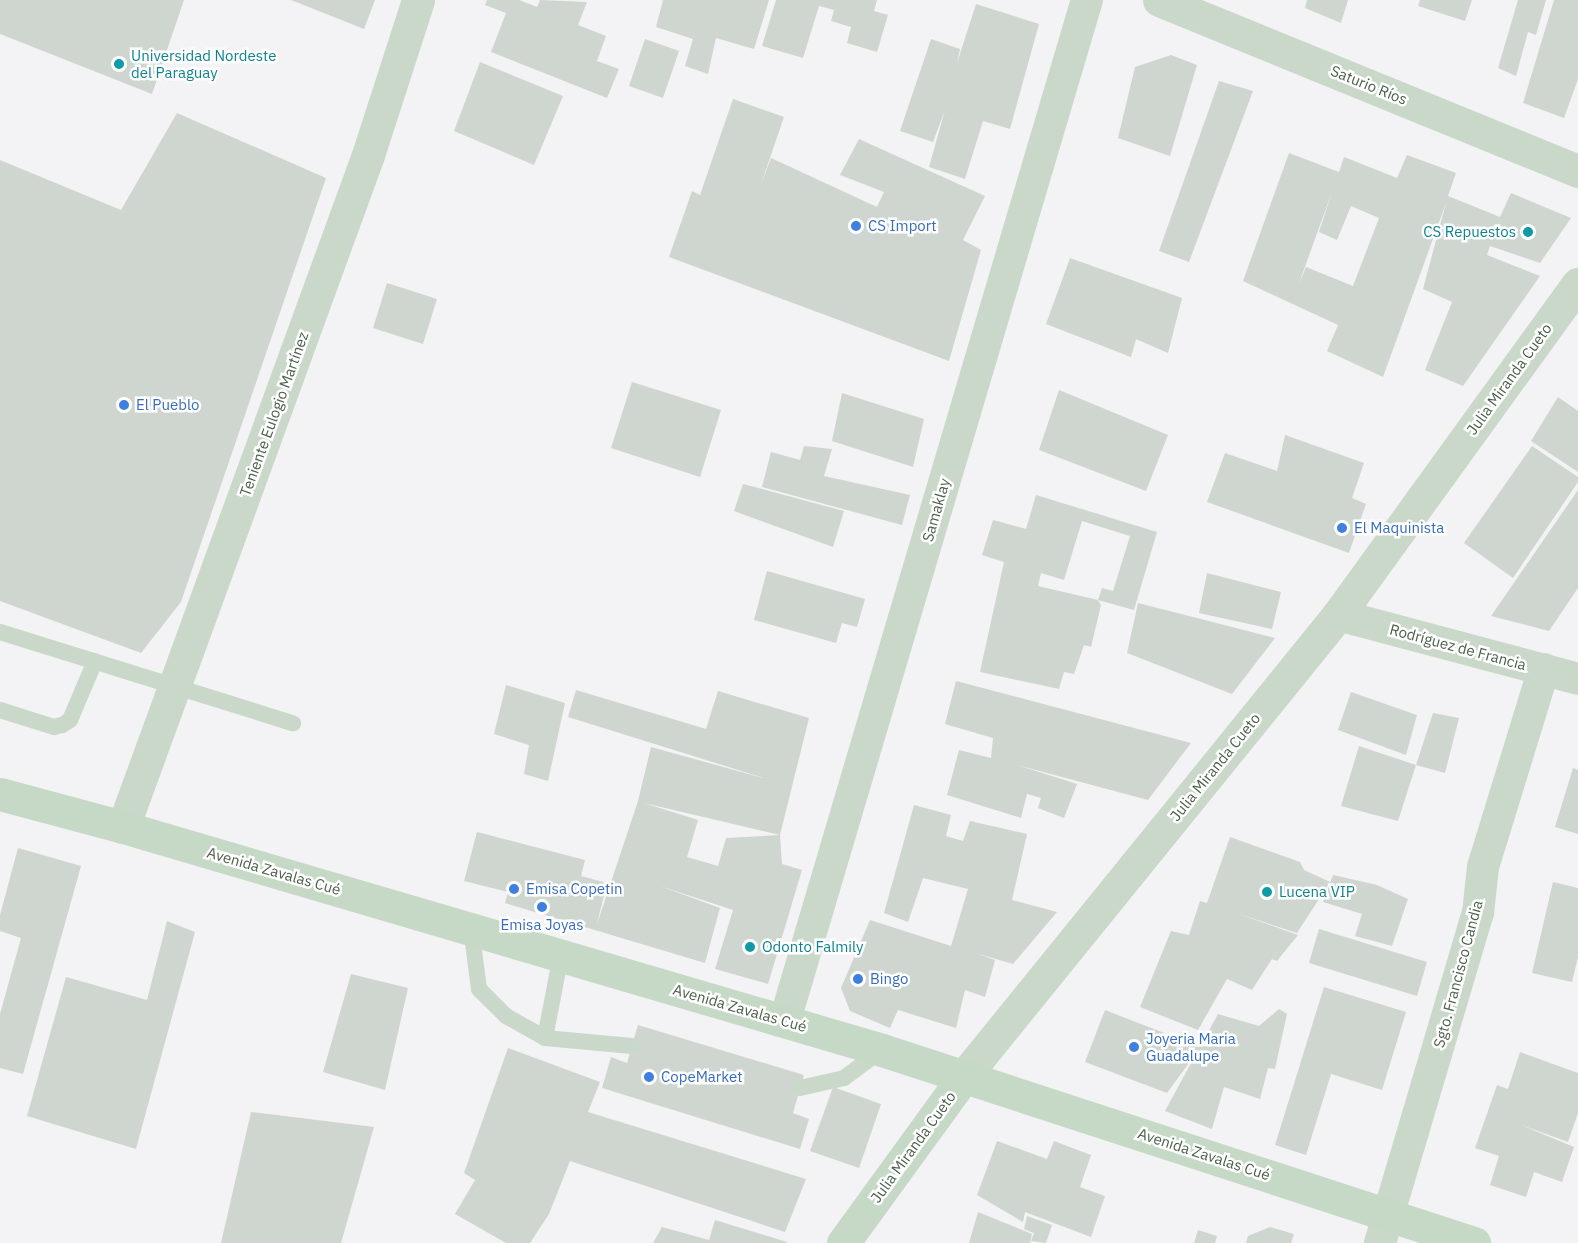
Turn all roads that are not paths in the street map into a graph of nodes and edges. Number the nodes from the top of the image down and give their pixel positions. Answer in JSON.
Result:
{"nodes":[{"id":1,"x":418,"y":0,"type":"edge"},
{"id":2,"x":1087,"y":0,"type":"edge"},
{"id":3,"x":1159,"y":0,"type":"edge"},
{"id":4,"x":1578,"y":171,"type":"edge"},
{"id":5,"x":1578,"y":284,"type":"edge"},
{"id":6,"x":1338,"y":615,"type":"junction"},
{"id":7,"x":0,"y":632,"type":"edge"},
{"id":8,"x":95,"y":661,"type":"junction"},
{"id":9,"x":1544,"y":669,"type":"junction"},
{"id":10,"x":1578,"y":679,"type":"edge"},
{"id":11,"x":175,"y":685,"type":"junction"},
{"id":12,"x":0,"y":710,"type":"edge"},
{"id":13,"x":293,"y":723,"type":"dead end"},
{"id":14,"x":0,"y":794,"type":"edge"},
{"id":15,"x":123,"y":826,"type":"junction"},
{"id":16,"x":471,"y":928,"type":"junction"},
{"id":17,"x":561,"y":955,"type":"junction"},
{"id":18,"x":785,"y":1020,"type":"junction"},
{"id":19,"x":545,"y":1038,"type":"junction"},
{"id":20,"x":632,"y":1046,"type":"dead end"},
{"id":21,"x":882,"y":1050,"type":"junction"},
{"id":22,"x":965,"y":1075,"type":"junction"},
{"id":23,"x":800,"y":1088,"type":"dead end"},
{"id":24,"x":1384,"y":1229,"type":"edge"},
{"id":25,"x":843,"y":1243,"type":"edge"},
{"id":26,"x":1474,"y":1243,"type":"edge"}],
"edges":[{"from":1,"to":11,"type":"street","name":"Teniente Eulogio Martínez"},
{"from":2,"to":18,"type":"street","name":"Samaklay"},
{"from":3,"to":4,"type":"street","name":"Saturio Ríos"},
{"from":5,"to":6,"type":"street","name":"Julia Miranda Cueto"},
{"from":6,"to":9,"type":"street","name":"Rodríguez de Francia"},
{"from":6,"to":22,"type":"street","name":"Julia Miranda Cueto"},
{"from":7,"to":8,"type":"lane"},
{"from":8,"to":11,"type":"lane"},
{"from":8,"to":12,"type":"lane"},
{"from":9,"to":10,"type":"street","name":"Rodríguez de Francia"},
{"from":9,"to":24,"type":"street","name":"Sgto. Francisco Candia"},
{"from":11,"to":13,"type":"lane"},
{"from":11,"to":15,"type":"street","name":"Teniente Eulogio Martínez"},
{"from":14,"to":15,"type":"main road","name":"Avenida Zavalas Cué"},
{"from":15,"to":16,"type":"main road","name":"Avenida Zavalas Cué"},
{"from":16,"to":17,"type":"main road","name":"Avenida Zavalas Cué"},
{"from":16,"to":19,"type":"lane"},
{"from":17,"to":18,"type":"main road","name":"Avenida Zavalas Cué"},
{"from":17,"to":19,"type":"lane"},
{"from":18,"to":21,"type":"main road","name":"Avenida Zavalas Cué"},
{"from":19,"to":20,"type":"lane"},
{"from":21,"to":22,"type":"main road","name":"Avenida Zavalas Cué"},
{"from":21,"to":23,"type":"lane"},
{"from":22,"to":24,"type":"main road","name":"Avenida Zavalas Cué"},
{"from":22,"to":25,"type":"main road","name":"Julia Miranda Cueto"},
{"from":24,"to":26,"type":"main road","name":"Avenida Zavalas Cué"}]}
